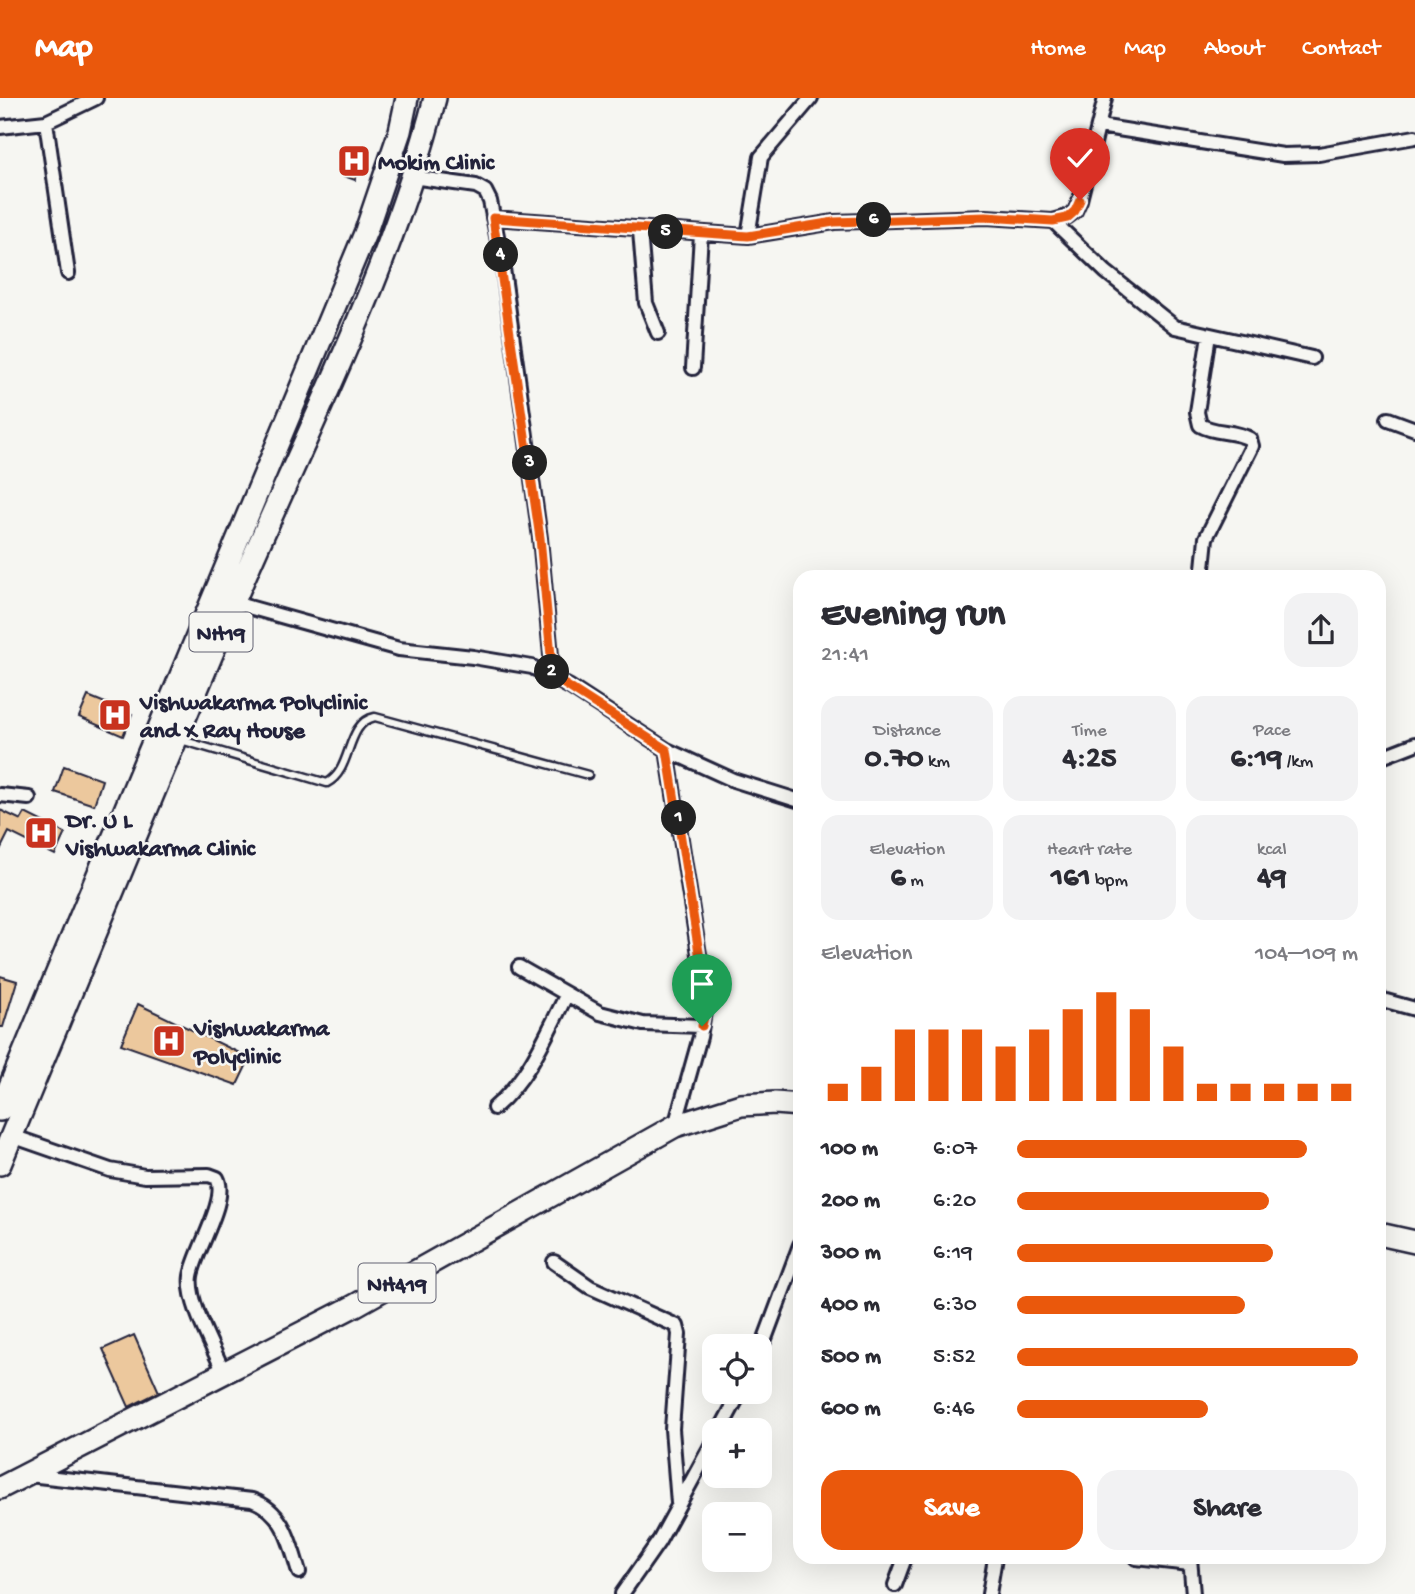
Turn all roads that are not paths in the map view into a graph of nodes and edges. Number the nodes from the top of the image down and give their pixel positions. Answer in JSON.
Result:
{"nodes":[{"id":1,"x":96,"y":98,"type":"edge"},
{"id":2,"x":407,"y":98,"type":"edge"},
{"id":3,"x":435,"y":98,"type":"edge"},
{"id":4,"x":811,"y":98,"type":"edge"},
{"id":5,"x":1105,"y":98,"type":"edge"},
{"id":6,"x":46,"y":122,"type":"junction"},
{"id":7,"x":1099,"y":126,"type":"junction"},
{"id":8,"x":0,"y":127,"type":"edge"},
{"id":9,"x":1415,"y":137,"type":"edge"},
{"id":10,"x":412,"y":177,"type":"junction"},
{"id":11,"x":493,"y":218,"type":"junction"},
{"id":12,"x":1053,"y":221,"type":"junction"},
{"id":13,"x":640,"y":231,"type":"junction"},
{"id":14,"x":701,"y":233,"type":"junction"},
{"id":15,"x":748,"y":236,"type":"junction"},
{"id":16,"x":68,"y":273,"type":"dead end"},
{"id":17,"x":658,"y":333,"type":"dead end"},
{"id":18,"x":1209,"y":335,"type":"junction"},
{"id":19,"x":1312,"y":358,"type":"dead end"},
{"id":20,"x":694,"y":368,"type":"dead end"},
{"id":21,"x":1388,"y":419,"type":"dead end"},
{"id":22,"x":1415,"y":429,"type":"edge"},
{"id":23,"x":1203,"y":570,"type":"edge"},
{"id":24,"x":234,"y":603,"type":"junction"},
{"id":25,"x":553,"y":677,"type":"junction"},
{"id":26,"x":177,"y":739,"type":"junction"},
{"id":27,"x":1415,"y":744,"type":"edge"},
{"id":28,"x":667,"y":750,"type":"junction"},
{"id":29,"x":1386,"y":755,"type":"edge"},
{"id":30,"x":589,"y":775,"type":"dead end"},
{"id":31,"x":0,"y":795,"type":"edge"},
{"id":32,"x":29,"y":798,"type":"dead end"},
{"id":33,"x":793,"y":799,"type":"edge"},
{"id":34,"x":519,"y":967,"type":"dead end"},
{"id":35,"x":566,"y":996,"type":"junction"},
{"id":36,"x":1386,"y":1001,"type":"edge"},
{"id":37,"x":1415,"y":1009,"type":"edge"},
{"id":38,"x":702,"y":1026,"type":"junction"},
{"id":39,"x":793,"y":1104,"type":"edge"},
{"id":40,"x":494,"y":1108,"type":"dead end"},
{"id":41,"x":0,"y":1110,"type":"edge"},
{"id":42,"x":675,"y":1126,"type":"junction"},
{"id":43,"x":12,"y":1136,"type":"junction"},
{"id":44,"x":0,"y":1164,"type":"edge"},
{"id":45,"x":1386,"y":1236,"type":"edge"},
{"id":46,"x":1415,"y":1242,"type":"edge"},
{"id":47,"x":554,"y":1262,"type":"dead end"},
{"id":48,"x":793,"y":1264,"type":"edge"},
{"id":49,"x":767,"y":1334,"type":"edge"},
{"id":50,"x":225,"y":1373,"type":"junction"},
{"id":51,"x":702,"y":1461,"type":"edge"},
{"id":52,"x":25,"y":1475,"type":"junction"},
{"id":53,"x":0,"y":1488,"type":"edge"},
{"id":54,"x":678,"y":1503,"type":"junction"},
{"id":55,"x":903,"y":1564,"type":"edge"},
{"id":56,"x":994,"y":1564,"type":"edge"},
{"id":57,"x":1190,"y":1564,"type":"edge"},
{"id":58,"x":299,"y":1572,"type":"dead end"},
{"id":59,"x":895,"y":1585,"type":"dead end"},
{"id":60,"x":626,"y":1592,"type":"edge"},
{"id":61,"x":989,"y":1594,"type":"edge"},
{"id":62,"x":1193,"y":1594,"type":"edge"}],
"edges":[{"from":1,"to":6,"type":"street"},
{"from":2,"to":41,"type":"highway","number":"NH19"},
{"from":3,"to":10,"type":"highway","number":"NH19"},
{"from":4,"to":15,"type":"street"},
{"from":5,"to":7,"type":"street"},
{"from":6,"to":8,"type":"street"},
{"from":6,"to":16,"type":"street"},
{"from":7,"to":9,"type":"street"},
{"from":7,"to":12,"type":"street"},
{"from":10,"to":11,"type":"street"},
{"from":10,"to":24,"type":"highway","number":"NH19"},
{"from":11,"to":13,"type":"street"},
{"from":11,"to":25,"type":"street"},
{"from":12,"to":15,"type":"street"},
{"from":12,"to":18,"type":"street"},
{"from":13,"to":14,"type":"street"},
{"from":13,"to":17,"type":"street"},
{"from":14,"to":15,"type":"street"},
{"from":14,"to":20,"type":"street"},
{"from":18,"to":19,"type":"street"},
{"from":18,"to":23,"type":"street"},
{"from":21,"to":22,"type":"street"},
{"from":24,"to":25,"type":"street"},
{"from":24,"to":26,"type":"highway","number":"NH19"},
{"from":25,"to":28,"type":"street"},
{"from":26,"to":30,"type":"lane"},
{"from":26,"to":43,"type":"highway","number":"NH19"},
{"from":27,"to":29,"type":"street"},
{"from":28,"to":33,"type":"street"},
{"from":28,"to":38,"type":"street"},
{"from":31,"to":32,"type":"street"},
{"from":34,"to":35,"type":"street"},
{"from":35,"to":38,"type":"street"},
{"from":35,"to":40,"type":"street"},
{"from":36,"to":37,"type":"street"},
{"from":38,"to":42,"type":"street"},
{"from":39,"to":42,"type":"highway","number":"NH419"},
{"from":42,"to":50,"type":"highway","number":"NH419"},
{"from":43,"to":44,"type":"highway","number":"NH19"},
{"from":43,"to":50,"type":"street"},
{"from":45,"to":46,"type":"highway"},
{"from":47,"to":54,"type":"street"},
{"from":48,"to":49,"type":"street"},
{"from":50,"to":52,"type":"highway","number":"NH419"},
{"from":51,"to":54,"type":"street"},
{"from":52,"to":53,"type":"highway","number":"NH419"},
{"from":52,"to":58,"type":"street"},
{"from":54,"to":60,"type":"street"},
{"from":55,"to":59,"type":"street"},
{"from":56,"to":61,"type":"street"},
{"from":57,"to":62,"type":"street"}]}
